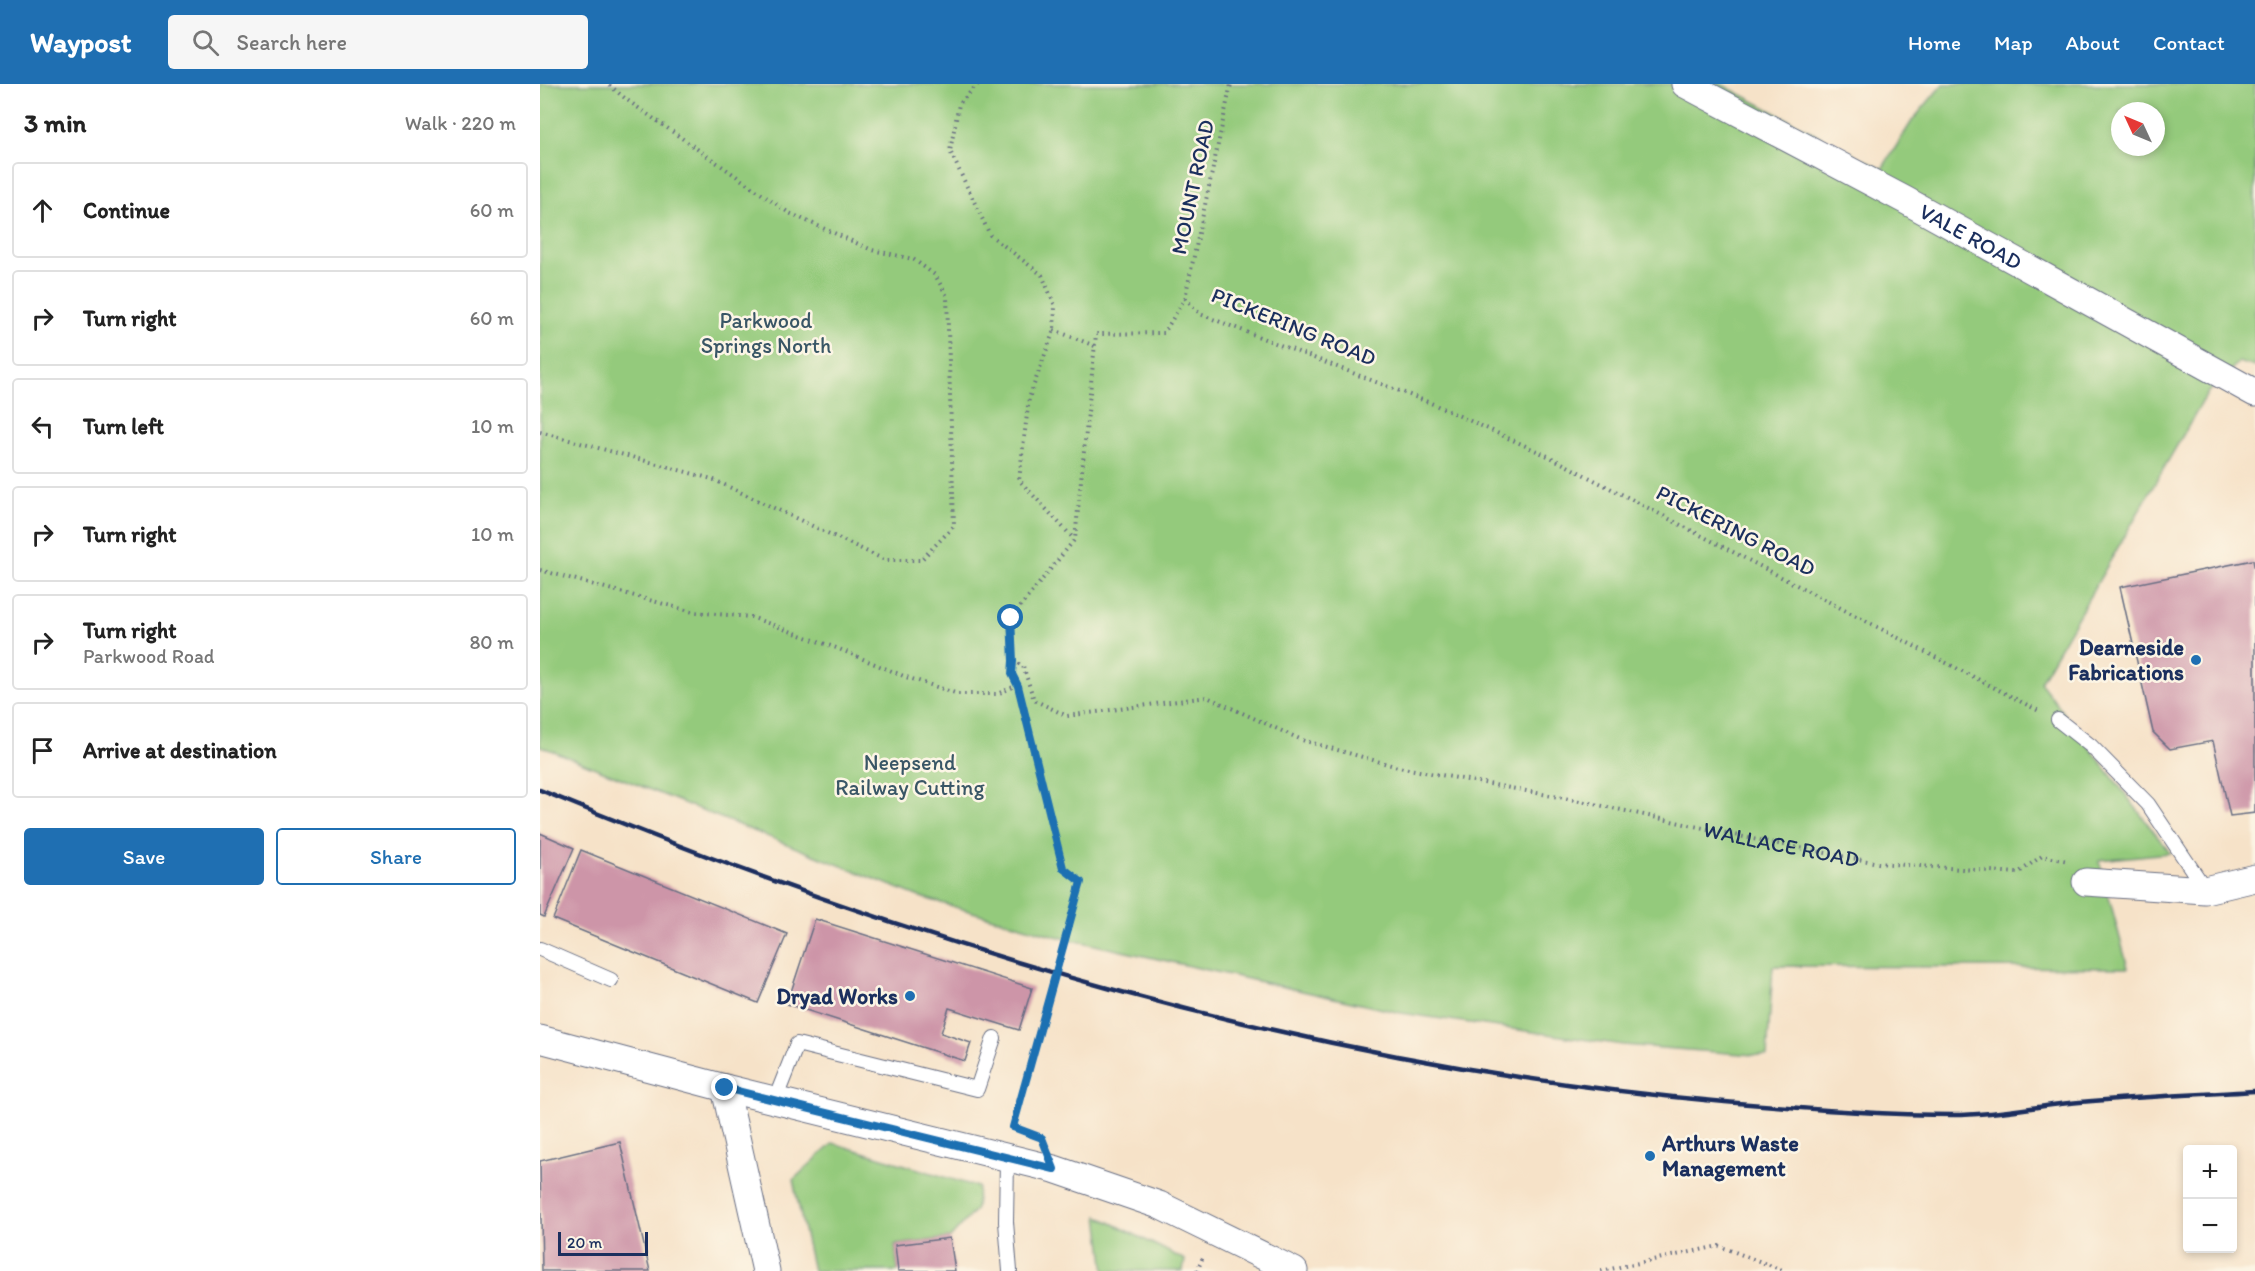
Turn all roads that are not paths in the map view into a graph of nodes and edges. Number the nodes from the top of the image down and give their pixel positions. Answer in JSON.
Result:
{"nodes":[{"id":1,"x":1685,"y":84,"type":"edge"},
{"id":2,"x":2255,"y":393,"type":"edge"},
{"id":3,"x":2058,"y":720,"type":"road end"},
{"id":4,"x":2255,"y":878,"type":"edge"},
{"id":5,"x":2086,"y":882,"type":"road end"},
{"id":6,"x":2205,"y":890,"type":"junction"},
{"id":7,"x":540,"y":949,"type":"edge"},
{"id":8,"x":611,"y":980,"type":"dead end"},
{"id":9,"x":994,"y":1038,"type":"dead end"},
{"id":10,"x":540,"y":1039,"type":"edge"},
{"id":11,"x":725,"y":1088,"type":"junction"},
{"id":12,"x":774,"y":1100,"type":"junction"},
{"id":13,"x":1007,"y":1158,"type":"junction"},
{"id":14,"x":766,"y":1271,"type":"edge"},
{"id":15,"x":1010,"y":1271,"type":"edge"},
{"id":16,"x":1294,"y":1271,"type":"edge"}],
"edges":[{"from":1,"to":2,"type":"street","name":"VALE ROAD"},
{"from":3,"to":6,"type":"lane"},
{"from":4,"to":6,"type":"street"},
{"from":5,"to":6,"type":"street"},
{"from":7,"to":8,"type":"lane"},
{"from":9,"to":12,"type":"lane"},
{"from":10,"to":11,"type":"street"},
{"from":11,"to":12,"type":"street"},
{"from":11,"to":14,"type":"street"},
{"from":12,"to":13,"type":"street"},
{"from":13,"to":15,"type":"lane"},
{"from":13,"to":16,"type":"street"}]}
